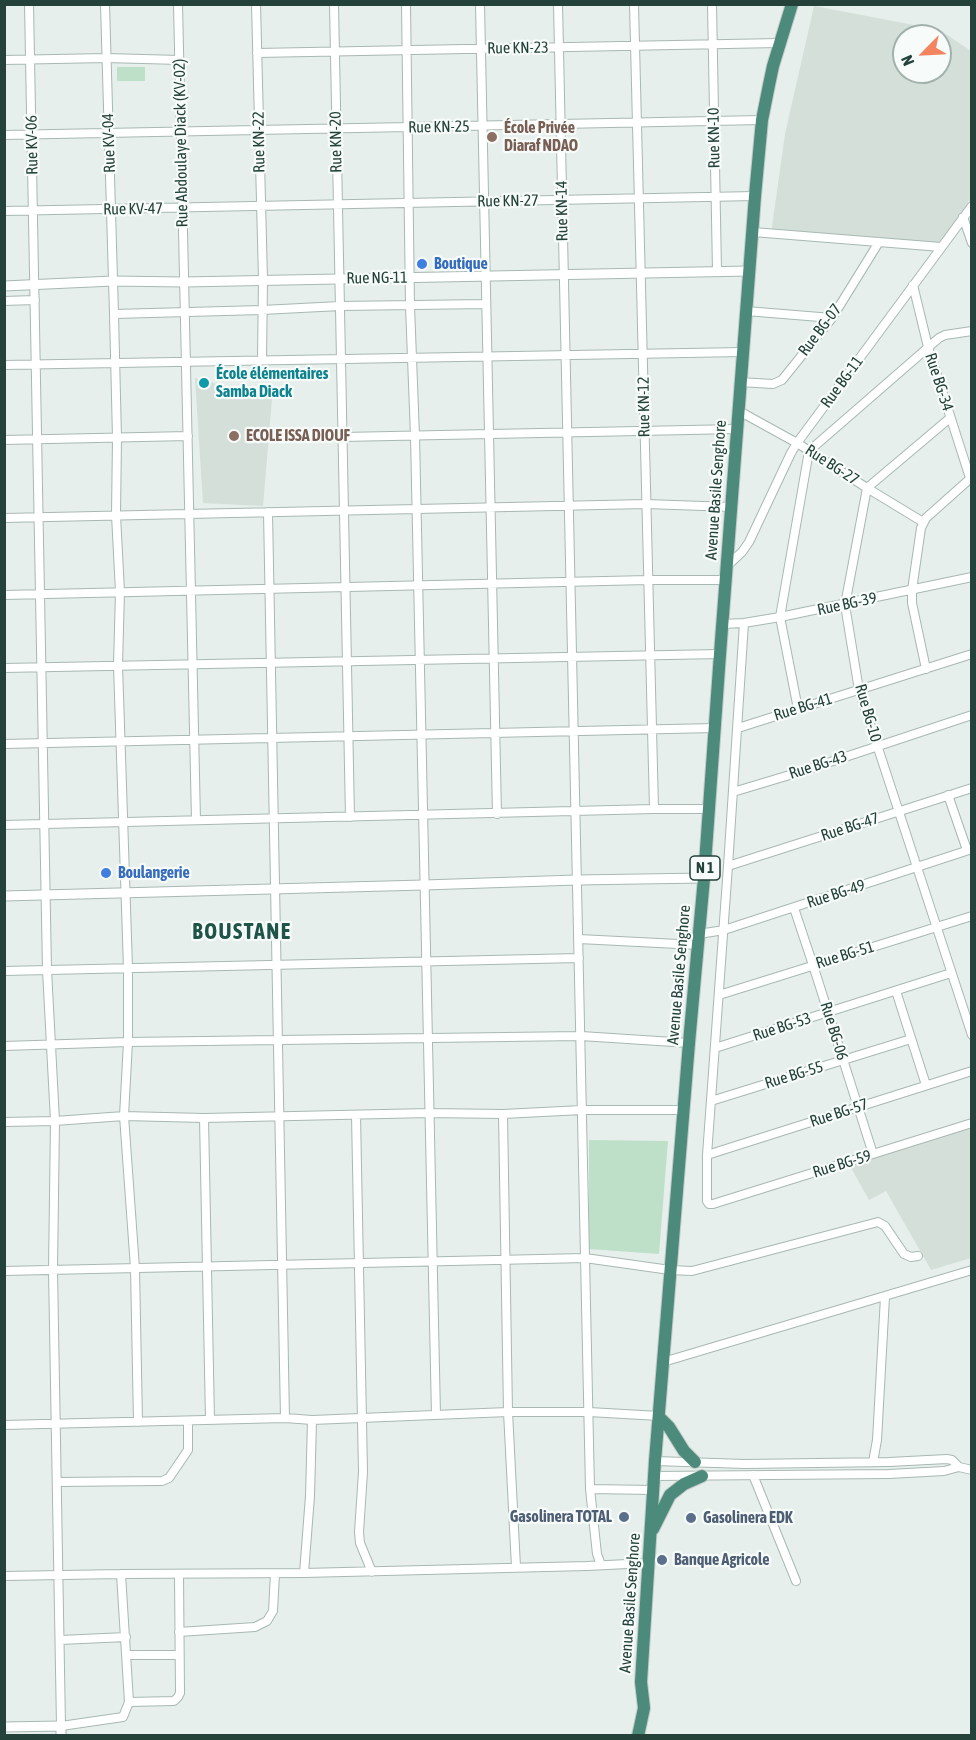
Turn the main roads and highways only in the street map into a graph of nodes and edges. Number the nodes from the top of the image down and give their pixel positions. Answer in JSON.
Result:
{"nodes":[{"id":1,"x":792,"y":4,"type":"edge"},
{"id":2,"x":659,"y":1416,"type":"junction"},
{"id":3,"x":695,"y":1462,"type":"road end"},
{"id":4,"x":702,"y":1476,"type":"road end"},
{"id":5,"x":650,"y":1533,"type":"junction"},
{"id":6,"x":638,"y":1736,"type":"edge"}],
"edges":[{"from":1,"to":2,"type":"highway","name":"Avenue Basile Senghore","number":"N 1"},
{"from":2,"to":3,"type":"highway"},
{"from":2,"to":5,"type":"highway","name":"Avenue Basile Senghore","number":"N 1"},
{"from":4,"to":5,"type":"highway"},
{"from":5,"to":6,"type":"highway","name":"Avenue Basile Senghore","number":"N 1"}]}
